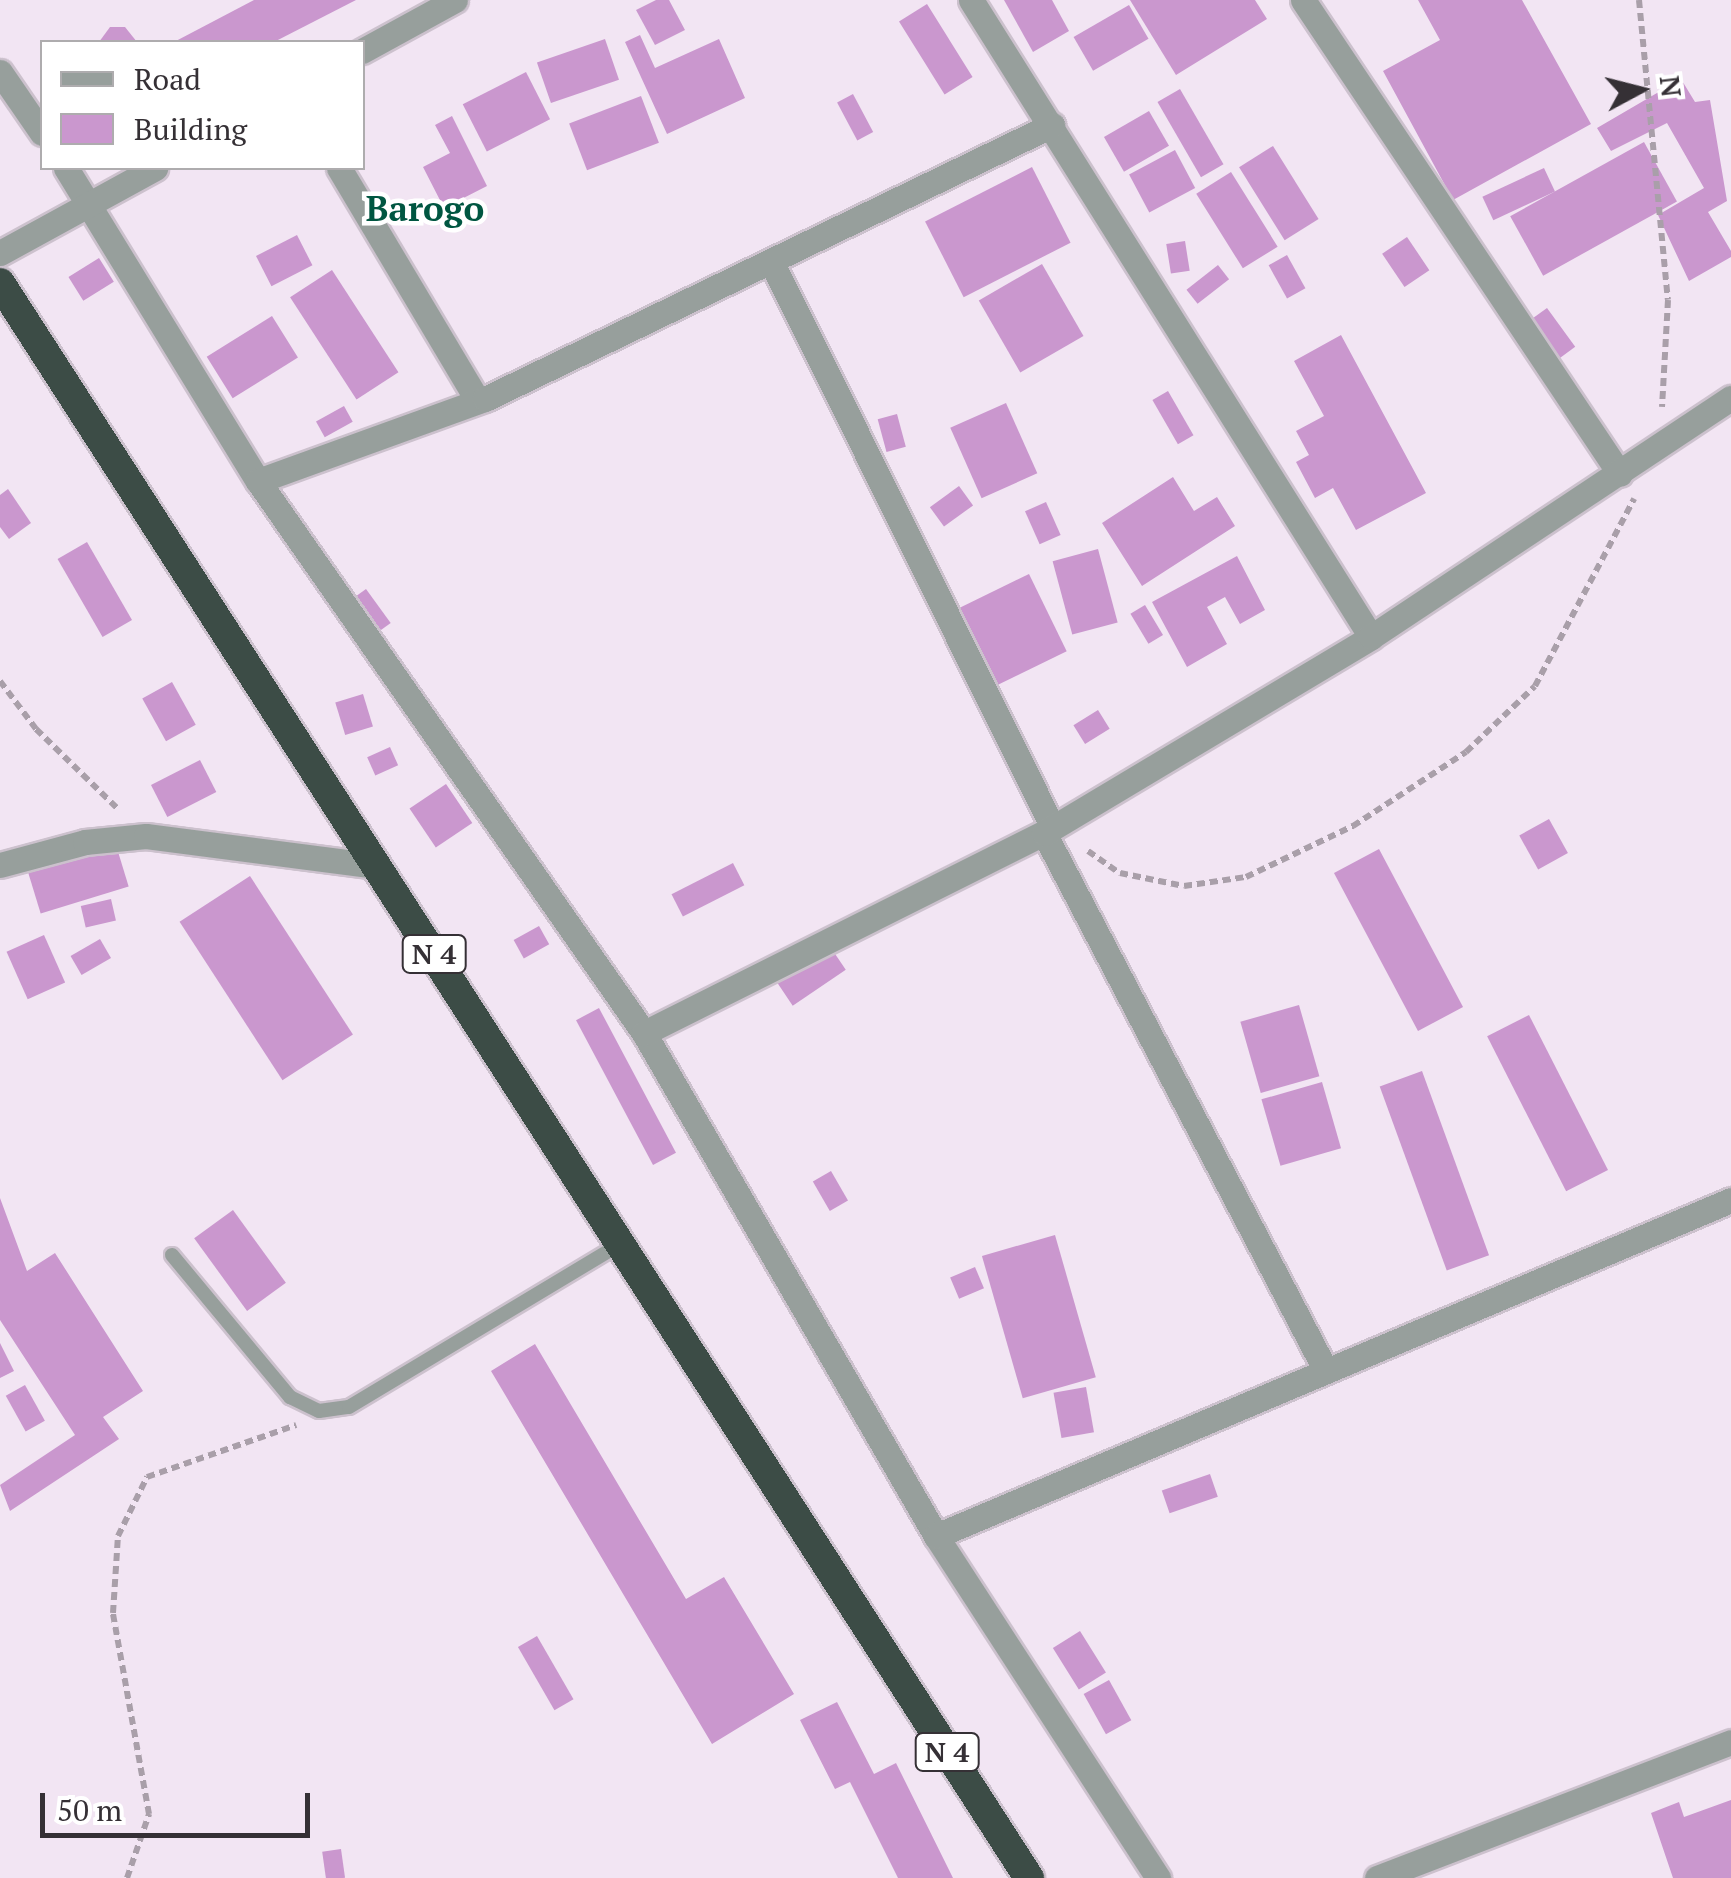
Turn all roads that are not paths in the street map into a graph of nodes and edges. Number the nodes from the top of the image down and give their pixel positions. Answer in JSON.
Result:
{"nodes":[{"id":1,"x":455,"y":0,"type":"edge"},
{"id":2,"x":970,"y":0,"type":"edge"},
{"id":3,"x":1303,"y":0,"type":"edge"},
{"id":4,"x":365,"y":50,"type":"edge"},
{"id":5,"x":0,"y":72,"type":"edge"},
{"id":6,"x":1052,"y":125,"type":"junction"},
{"id":7,"x":40,"y":130,"type":"edge"},
{"id":8,"x":67,"y":170,"type":"edge"},
{"id":9,"x":151,"y":170,"type":"edge"},
{"id":10,"x":339,"y":170,"type":"edge"},
{"id":11,"x":91,"y":203,"type":"junction"},
{"id":12,"x":0,"y":254,"type":"edge"},
{"id":13,"x":772,"y":263,"type":"junction"},
{"id":14,"x":0,"y":283,"type":"edge"},
{"id":15,"x":1731,"y":398,"type":"edge"},
{"id":16,"x":478,"y":401,"type":"junction"},
{"id":17,"x":1620,"y":474,"type":"junction"},
{"id":18,"x":258,"y":481,"type":"junction"},
{"id":19,"x":1372,"y":637,"type":"junction"},
{"id":20,"x":1048,"y":829,"type":"junction"},
{"id":21,"x":0,"y":865,"type":"edge"},
{"id":22,"x":377,"y":866,"type":"junction"},
{"id":23,"x":644,"y":1033,"type":"junction"},
{"id":24,"x":1731,"y":1200,"type":"edge"},
{"id":25,"x":620,"y":1244,"type":"junction"},
{"id":26,"x":172,"y":1254,"type":"dead end"},
{"id":27,"x":1326,"y":1371,"type":"junction"},
{"id":28,"x":936,"y":1536,"type":"junction"},
{"id":29,"x":1731,"y":1742,"type":"edge"},
{"id":30,"x":1410,"y":1874,"type":"edge"},
{"id":31,"x":1029,"y":1878,"type":"edge"},
{"id":32,"x":1158,"y":1878,"type":"edge"},
{"id":33,"x":1377,"y":1878,"type":"edge"}],
"edges":[{"from":1,"to":4,"type":"street"},
{"from":2,"to":6,"type":"street"},
{"from":3,"to":17,"type":"street"},
{"from":5,"to":7,"type":"street"},
{"from":6,"to":13,"type":"street"},
{"from":6,"to":19,"type":"street"},
{"from":8,"to":11,"type":"street"},
{"from":9,"to":11,"type":"street"},
{"from":10,"to":16,"type":"street"},
{"from":11,"to":12,"type":"street"},
{"from":11,"to":18,"type":"street"},
{"from":13,"to":16,"type":"street"},
{"from":13,"to":20,"type":"street"},
{"from":14,"to":22,"type":"highway","number":"N 4"},
{"from":15,"to":17,"type":"street"},
{"from":16,"to":18,"type":"street"},
{"from":17,"to":19,"type":"street"},
{"from":18,"to":23,"type":"street"},
{"from":19,"to":20,"type":"street"},
{"from":20,"to":23,"type":"street"},
{"from":20,"to":27,"type":"street"},
{"from":21,"to":22,"type":"street"},
{"from":22,"to":25,"type":"highway","number":"N 4"},
{"from":23,"to":28,"type":"street"},
{"from":24,"to":27,"type":"street"},
{"from":25,"to":26,"type":"lane"},
{"from":25,"to":31,"type":"highway","number":"N 4"},
{"from":27,"to":28,"type":"street"},
{"from":28,"to":32,"type":"street"},
{"from":29,"to":30,"type":"street"},
{"from":30,"to":33,"type":"street"}]}
